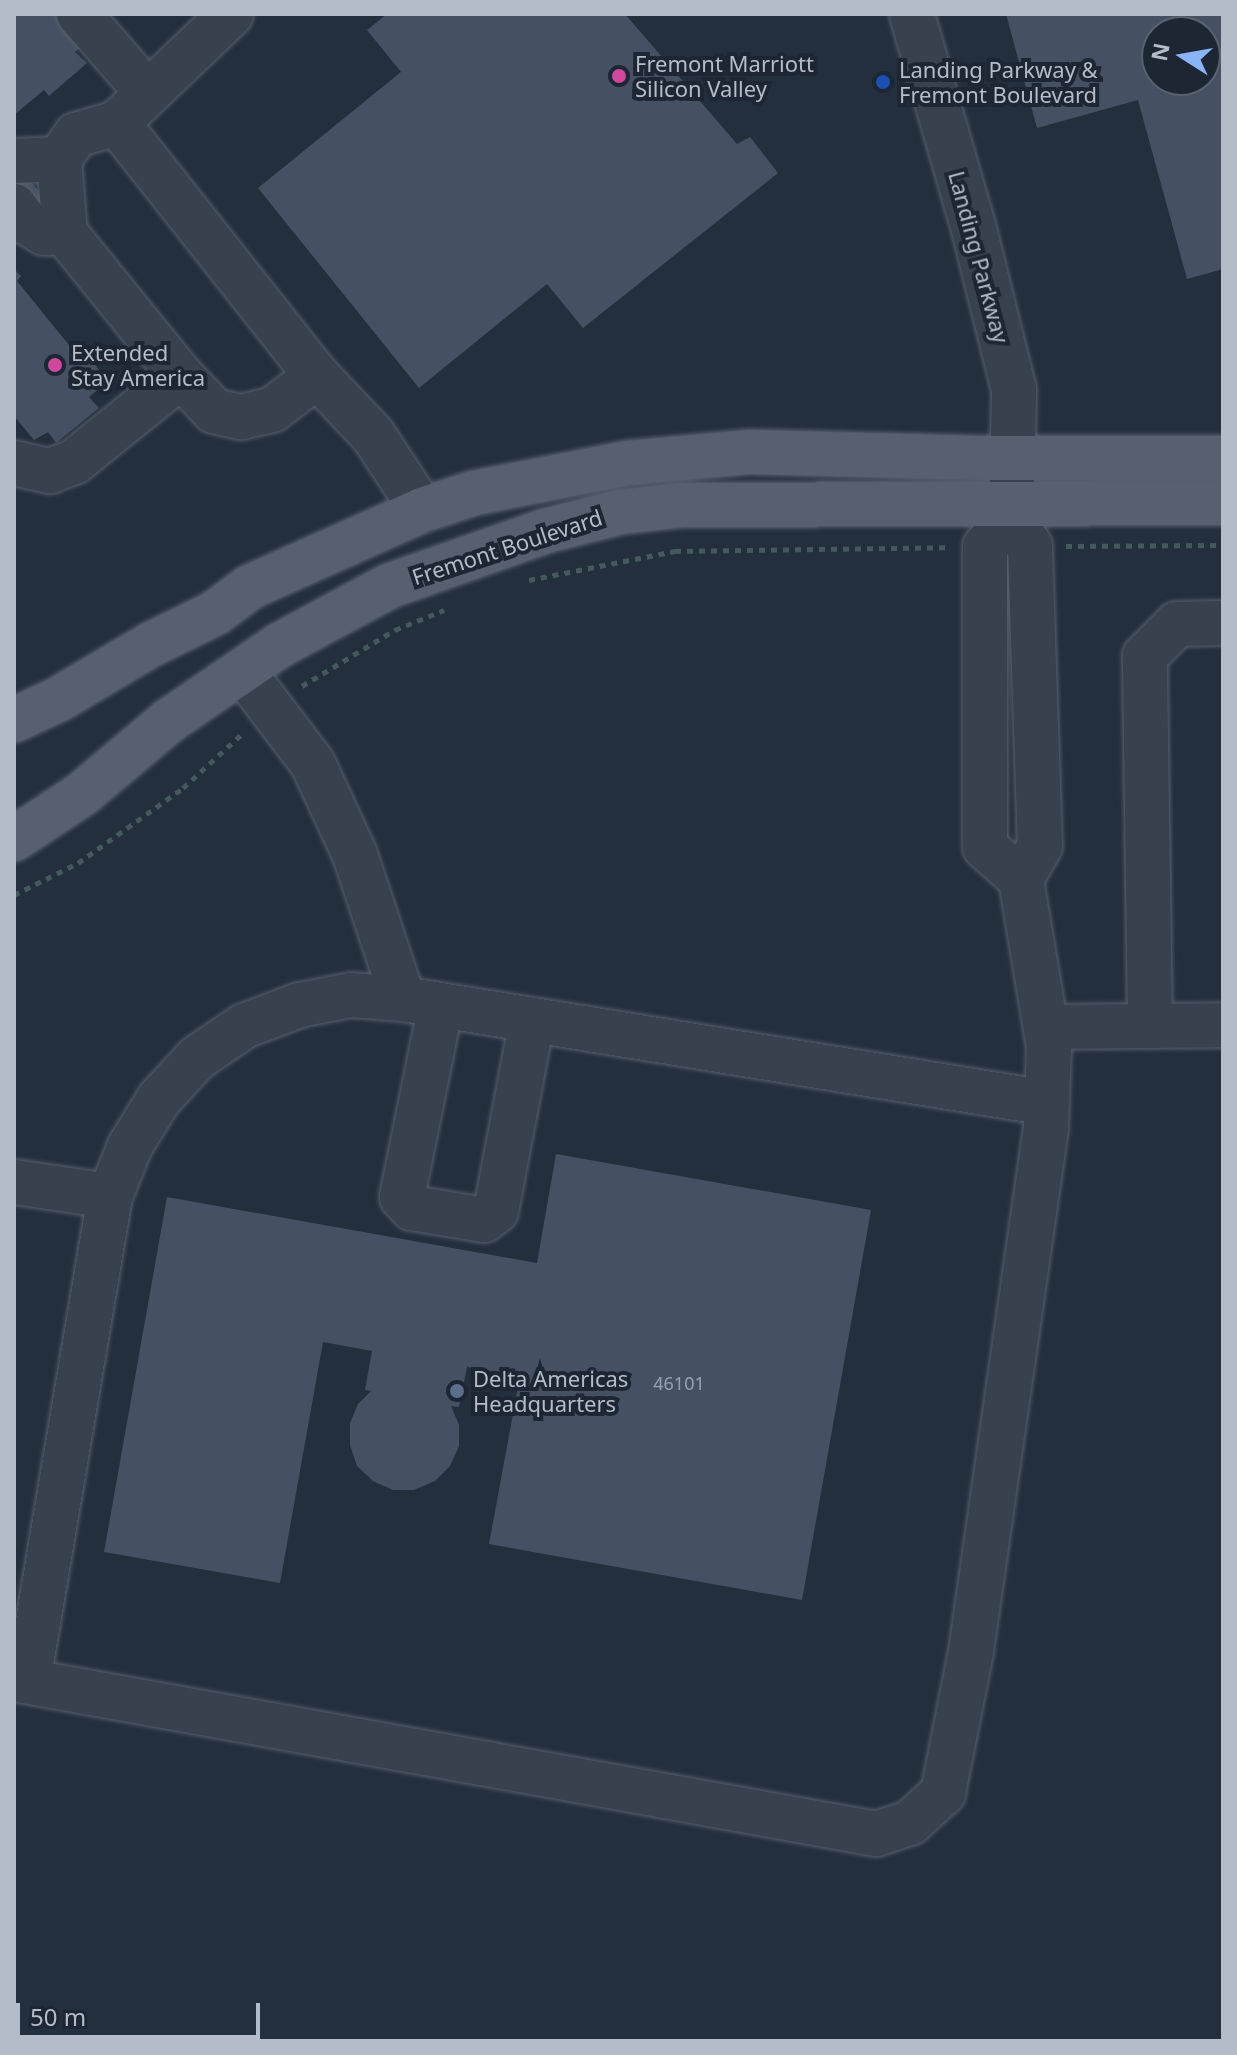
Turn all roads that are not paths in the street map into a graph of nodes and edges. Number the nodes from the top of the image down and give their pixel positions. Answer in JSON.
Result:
{"nodes":[{"id":1,"x":79,"y":14,"type":"edge"},
{"id":2,"x":231,"y":14,"type":"edge"},
{"id":3,"x":912,"y":14,"type":"edge"},
{"id":4,"x":148,"y":93,"type":"junction"},
{"id":5,"x":117,"y":123,"type":"junction"},
{"id":6,"x":59,"y":159,"type":"junction"},
{"id":7,"x":14,"y":161,"type":"edge"},
{"id":8,"x":14,"y":206,"type":"edge"},
{"id":9,"x":65,"y":233,"type":"junction"},
{"id":10,"x":181,"y":376,"type":"junction"},
{"id":11,"x":317,"y":376,"type":"junction"},
{"id":12,"x":1013,"y":458,"type":"junction"},
{"id":13,"x":1223,"y":458,"type":"edge"},
{"id":14,"x":14,"y":463,"type":"edge"},
{"id":15,"x":1223,"y":503,"type":"edge"},
{"id":16,"x":422,"y":510,"type":"junction"},
{"id":17,"x":1010,"y":529,"type":"junction"},
{"id":18,"x":250,"y":587,"type":"junction"},
{"id":19,"x":341,"y":612,"type":"junction"},
{"id":20,"x":1223,"y":623,"type":"edge"},
{"id":21,"x":244,"y":673,"type":"junction"},
{"id":22,"x":14,"y":720,"type":"edge"},
{"id":23,"x":170,"y":720,"type":"junction"},
{"id":24,"x":14,"y":839,"type":"edge"},
{"id":25,"x":422,"y":1002,"type":"junction"},
{"id":26,"x":532,"y":1020,"type":"junction"},
{"id":27,"x":1223,"y":1025,"type":"edge"},
{"id":28,"x":1150,"y":1026,"type":"junction"},
{"id":29,"x":1046,"y":1027,"type":"junction"},
{"id":30,"x":1047,"y":1103,"type":"junction"},
{"id":31,"x":14,"y":1182,"type":"edge"},
{"id":32,"x":110,"y":1196,"type":"junction"},
{"id":33,"x":28,"y":1603,"type":"edge"},
{"id":34,"x":21,"y":1680,"type":"edge"}],
"edges":[{"from":1,"to":4,"type":"street"},
{"from":2,"to":4,"type":"street"},
{"from":3,"to":12,"type":"street","name":"Landing Parkway"},
{"from":4,"to":5,"type":"street"},
{"from":5,"to":6,"type":"street"},
{"from":5,"to":11,"type":"street"},
{"from":6,"to":7,"type":"street"},
{"from":6,"to":9,"type":"street"},
{"from":8,"to":9,"type":"street"},
{"from":9,"to":10,"type":"street"},
{"from":10,"to":11,"type":"street"},
{"from":10,"to":14,"type":"street"},
{"from":11,"to":16,"type":"street"},
{"from":12,"to":13,"type":"main road"},
{"from":12,"to":16,"type":"main road"},
{"from":12,"to":17,"type":"street","name":"Landing Parkway"},
{"from":15,"to":17,"type":"main road","name":"Fremont Boulevard"},
{"from":16,"to":18,"type":"main road"},
{"from":16,"to":19,"type":"main road"},
{"from":17,"to":19,"type":"main road","name":"Fremont Boulevard"},
{"from":17,"to":29,"type":"street","name":"Landing Parkway"},
{"from":18,"to":22,"type":"main road"},
{"from":18,"to":23,"type":"main road"},
{"from":19,"to":21,"type":"main road","name":"Fremont Boulevard"},
{"from":20,"to":28,"type":"street"},
{"from":21,"to":23,"type":"main road","name":"Fremont Boulevard"},
{"from":21,"to":25,"type":"street"},
{"from":23,"to":24,"type":"main road","name":"Fremont Boulevard"},
{"from":25,"to":26,"type":"street"},
{"from":25,"to":26,"type":"street"},
{"from":25,"to":32,"type":"street"},
{"from":26,"to":30,"type":"street"},
{"from":27,"to":28,"type":"street"},
{"from":28,"to":29,"type":"street"},
{"from":29,"to":30,"type":"street"},
{"from":30,"to":34,"type":"street"},
{"from":31,"to":32,"type":"street"},
{"from":32,"to":33,"type":"street"},
{"from":33,"to":34,"type":"street"}]}
